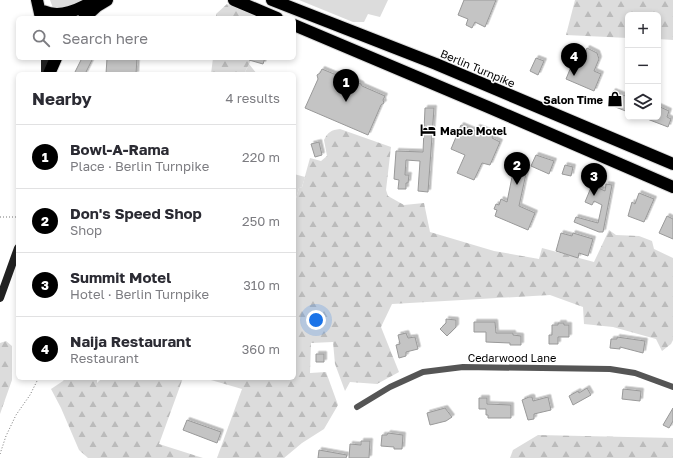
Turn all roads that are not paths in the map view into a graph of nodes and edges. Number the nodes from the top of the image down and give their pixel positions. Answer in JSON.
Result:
{"nodes":[{"id":1,"x":96,"y":0,"type":"edge"},
{"id":2,"x":107,"y":0,"type":"edge"},
{"id":3,"x":234,"y":0,"type":"edge"},
{"id":4,"x":273,"y":0,"type":"edge"},
{"id":5,"x":41,"y":9,"type":"edge"},
{"id":6,"x":86,"y":16,"type":"edge"},
{"id":7,"x":272,"y":16,"type":"edge"},
{"id":8,"x":296,"y":26,"type":"edge"},
{"id":9,"x":45,"y":60,"type":"edge"},
{"id":10,"x":55,"y":60,"type":"edge"},
{"id":11,"x":45,"y":72,"type":"edge"},
{"id":12,"x":50,"y":72,"type":"edge"},
{"id":13,"x":673,"y":164,"type":"edge"},
{"id":14,"x":673,"y":186,"type":"edge"},
{"id":15,"x":16,"y":254,"type":"edge"},
{"id":16,"x":0,"y":298,"type":"edge"},
{"id":17,"x":673,"y":387,"type":"edge"},
{"id":18,"x":357,"y":407,"type":"dead end"}],
"edges":[{"from":1,"to":5,"type":"highway"},
{"from":2,"to":6,"type":"highway"},
{"from":3,"to":7,"type":"highway"},
{"from":4,"to":13,"type":"highway","name":"Berlin Turnpike"},
{"from":8,"to":14,"type":"highway"},
{"from":9,"to":11,"type":"main road"},
{"from":10,"to":12,"type":"highway"},
{"from":15,"to":16,"type":"main road"},
{"from":17,"to":18,"type":"street","name":"Cedarwood Lane"}]}
